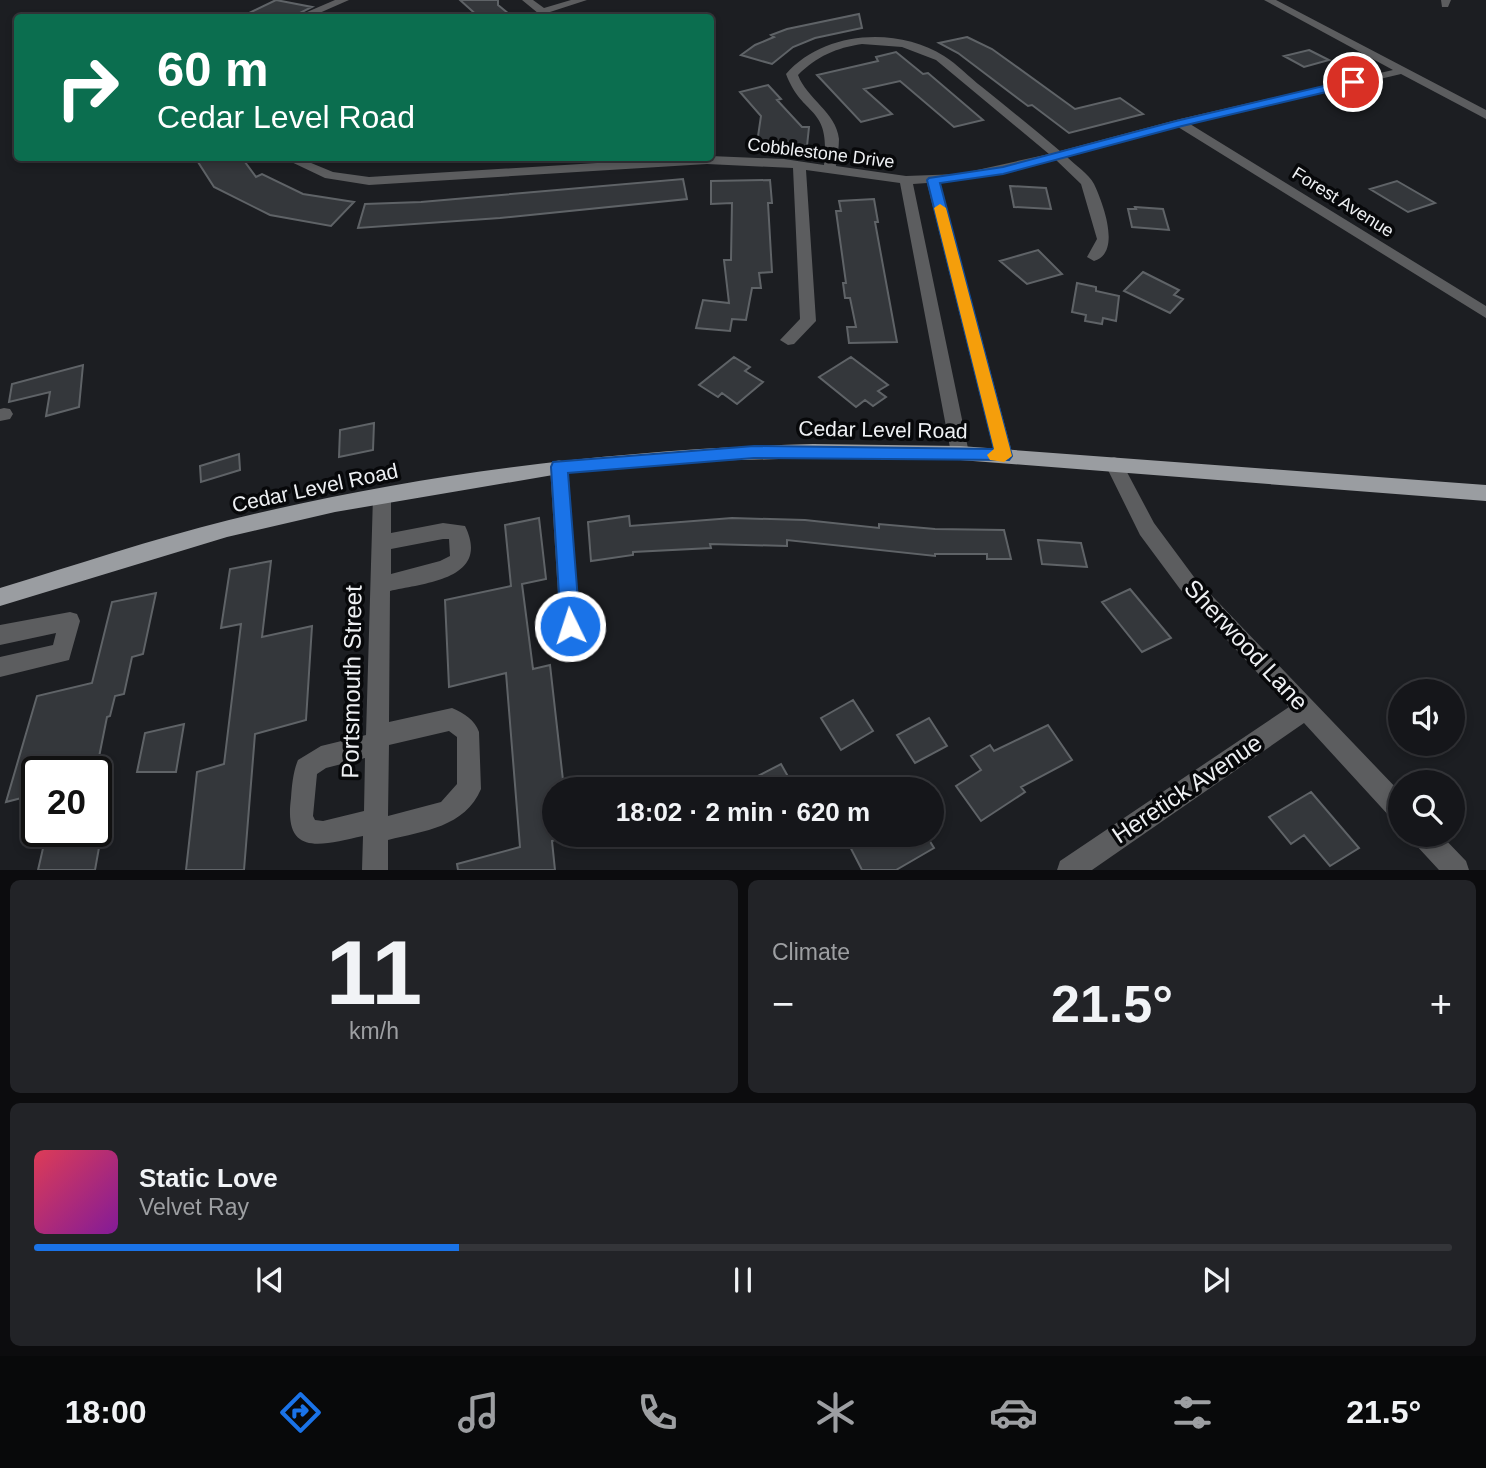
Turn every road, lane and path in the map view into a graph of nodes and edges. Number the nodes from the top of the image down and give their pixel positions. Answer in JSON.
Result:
{"nodes":[{"id":1,"x":344,"y":0,"type":"edge"},
{"id":2,"x":527,"y":0,"type":"edge"},
{"id":3,"x":582,"y":0,"type":"edge"},
{"id":4,"x":1269,"y":0,"type":"edge"},
{"id":5,"x":308,"y":14,"type":"edge"},
{"id":6,"x":546,"y":14,"type":"edge"},
{"id":7,"x":549,"y":14,"type":"edge"},
{"id":8,"x":1402,"y":71,"type":"junction"},
{"id":9,"x":1486,"y":115,"type":"edge"},
{"id":10,"x":1180,"y":123,"type":"junction"},
{"id":11,"x":1059,"y":156,"type":"junction"},
{"id":12,"x":714,"y":160,"type":"edge"},
{"id":13,"x":297,"y":161,"type":"edge"},
{"id":14,"x":658,"y":161,"type":"edge"},
{"id":15,"x":608,"y":162,"type":"edge"},
{"id":16,"x":799,"y":165,"type":"junction"},
{"id":17,"x":830,"y":169,"type":"junction"},
{"id":18,"x":906,"y":180,"type":"junction"},
{"id":19,"x":933,"y":180,"type":"junction"},
{"id":20,"x":1094,"y":257,"type":"dead end"},
{"id":21,"x":1486,"y":313,"type":"edge"},
{"id":22,"x":788,"y":340,"type":"dead end"},
{"id":23,"x":960,"y":453,"type":"junction"},
{"id":24,"x":1004,"y":456,"type":"junction"},
{"id":25,"x":1114,"y":464,"type":"junction"},
{"id":26,"x":559,"y":467,"type":"junction"},
{"id":27,"x":1486,"y":493,"type":"edge"},
{"id":28,"x":382,"y":496,"type":"junction"},
{"id":29,"x":381,"y":543,"type":"junction"},
{"id":30,"x":380,"y":585,"type":"junction"},
{"id":31,"x":1,"y":599,"type":"edge"},
{"id":32,"x":570,"y":626,"type":"dead end"},
{"id":33,"x":0,"y":635,"type":"edge"},
{"id":34,"x":0,"y":667,"type":"edge"},
{"id":35,"x":1306,"y":709,"type":"junction"},
{"id":36,"x":377,"y":740,"type":"junction"},
{"id":37,"x":1388,"y":796,"type":"edge"},
{"id":38,"x":376,"y":826,"type":"junction"},
{"id":39,"x":1435,"y":847,"type":"edge"},
{"id":40,"x":375,"y":870,"type":"edge"},
{"id":41,"x":1069,"y":870,"type":"edge"},
{"id":42,"x":1457,"y":870,"type":"edge"}],
"edges":[{"from":1,"to":5,"type":"street"},
{"from":2,"to":6,"type":"street"},
{"from":3,"to":7,"type":"street"},
{"from":4,"to":8,"type":"street"},
{"from":8,"to":9,"type":"street"},
{"from":8,"to":10,"type":"street","name":"Cobblestone Drive"},
{"from":10,"to":11,"type":"street","name":"Cobblestone Drive"},
{"from":10,"to":21,"type":"street","name":"Forest Avenue"},
{"from":11,"to":17,"type":"street"},
{"from":11,"to":19,"type":"street","name":"Cobblestone Drive"},
{"from":11,"to":20,"type":"street"},
{"from":12,"to":16,"type":"street","name":"Cobblestone Drive"},
{"from":13,"to":15,"type":"street","name":"Cobblestone Drive"},
{"from":14,"to":15,"type":"street","name":"Cobblestone Drive"},
{"from":16,"to":17,"type":"street","name":"Cobblestone Drive"},
{"from":16,"to":22,"type":"street"},
{"from":17,"to":18,"type":"street","name":"Cobblestone Drive"},
{"from":18,"to":19,"type":"street","name":"Cobblestone Drive"},
{"from":18,"to":23,"type":"street"},
{"from":19,"to":24,"type":"street"},
{"from":23,"to":24,"type":"main road","name":"Cedar Level Road"},
{"from":23,"to":26,"type":"main road","name":"Cedar Level Road"},
{"from":24,"to":25,"type":"main road","name":"Cedar Level Road"},
{"from":25,"to":27,"type":"main road","name":"Cedar Level Road"},
{"from":25,"to":35,"type":"street","name":"Sherwood Lane"},
{"from":26,"to":28,"type":"main road","name":"Cedar Level Road"},
{"from":26,"to":32,"type":"street"},
{"from":28,"to":29,"type":"street","name":"Portsmouth Street"},
{"from":28,"to":31,"type":"main road","name":"Cedar Level Road"},
{"from":29,"to":30,"type":"street","name":"Portsmouth Street"},
{"from":29,"to":30,"type":"street"},
{"from":30,"to":36,"type":"street","name":"Portsmouth Street"},
{"from":33,"to":34,"type":"street"},
{"from":35,"to":37,"type":"street","name":"Sherwood Lane"},
{"from":35,"to":41,"type":"street","name":"Heretick Avenue"},
{"from":36,"to":38,"type":"street","name":"Portsmouth Street"},
{"from":36,"to":38,"type":"street"},
{"from":36,"to":38,"type":"street"},
{"from":38,"to":40,"type":"street","name":"Portsmouth Street"},
{"from":39,"to":42,"type":"street"}]}
